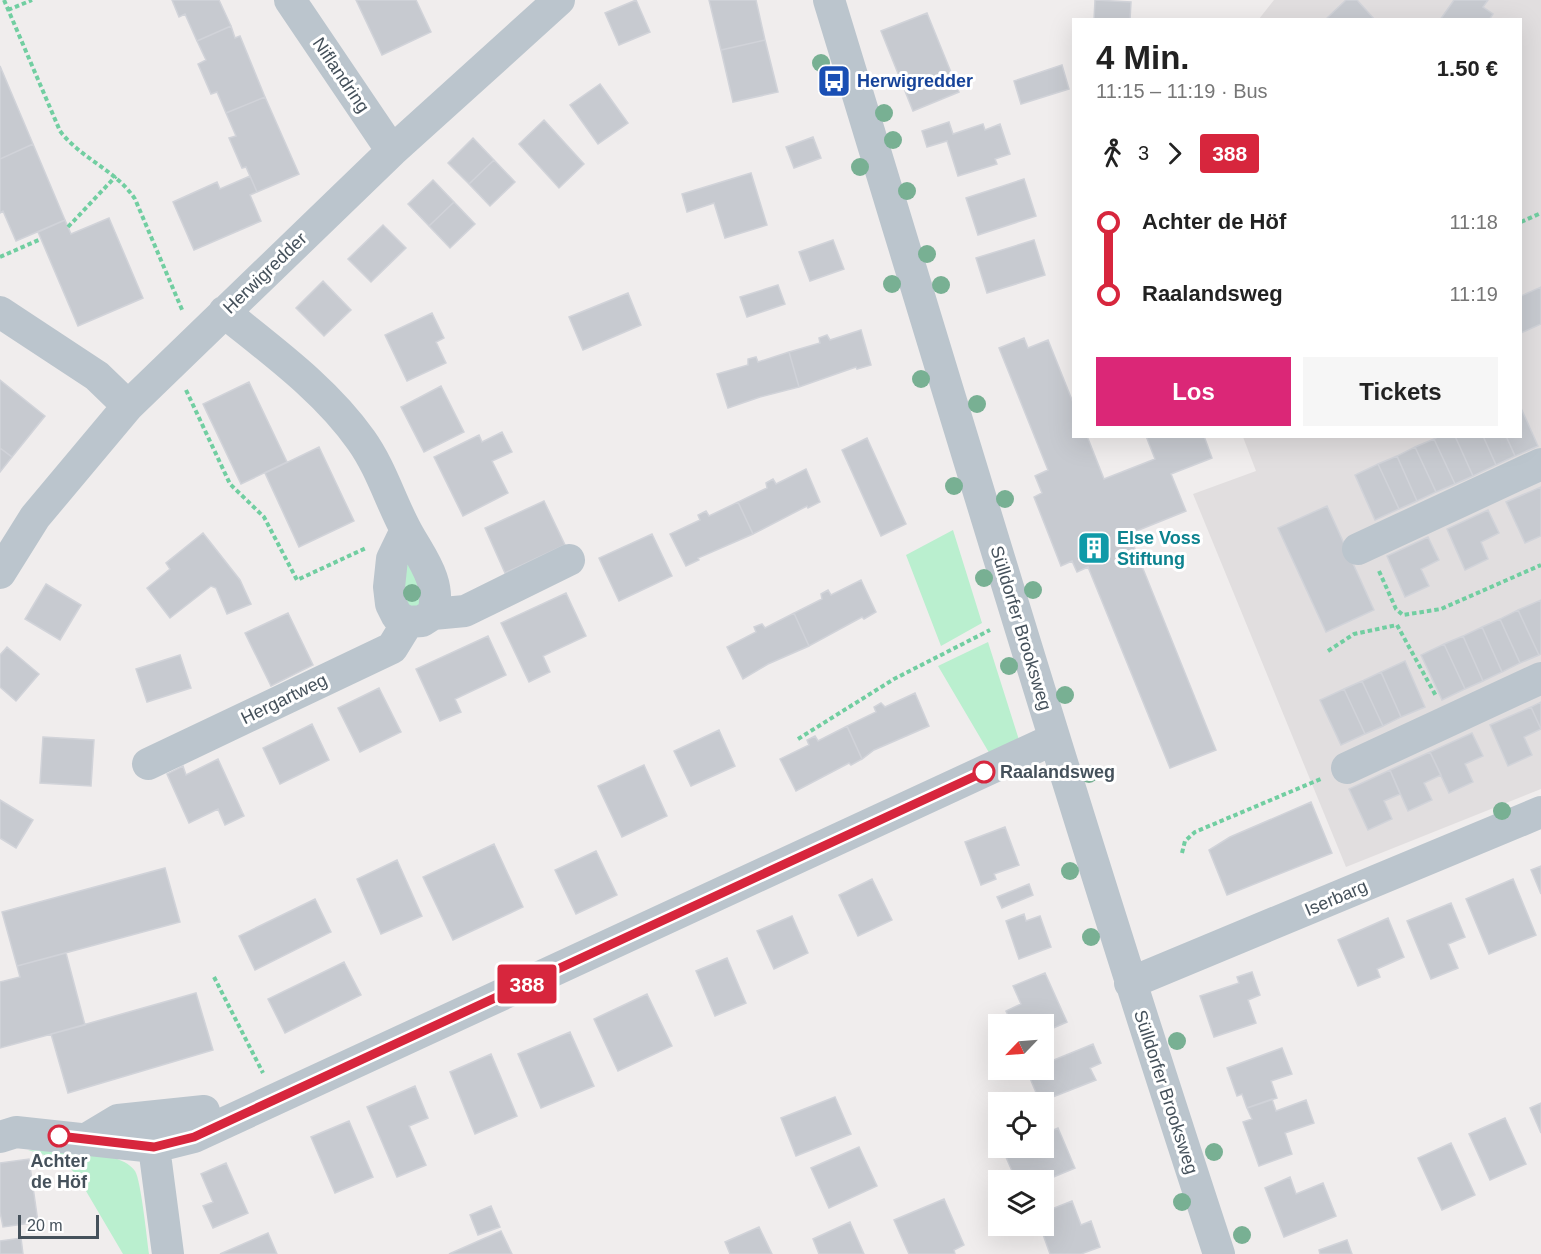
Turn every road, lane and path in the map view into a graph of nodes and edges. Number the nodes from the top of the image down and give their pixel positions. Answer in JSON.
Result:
{"nodes":[{"id":1,"x":4,"y":0,"type":"edge"},
{"id":2,"x":32,"y":0,"type":"edge"},
{"id":3,"x":290,"y":0,"type":"edge"},
{"id":4,"x":559,"y":0,"type":"edge"},
{"id":5,"x":829,"y":0,"type":"edge"},
{"id":6,"x":9,"y":10,"type":"junction"},
{"id":7,"x":392,"y":151,"type":"junction"},
{"id":8,"x":116,"y":176,"type":"junction"},
{"id":9,"x":1541,"y":213,"type":"edge"},
{"id":10,"x":1522,"y":222,"type":"edge"},
{"id":11,"x":68,"y":227,"type":"dead end"},
{"id":12,"x":41,"y":239,"type":"dead end"},
{"id":13,"x":0,"y":257,"type":"edge"},
{"id":14,"x":0,"y":312,"type":"edge"},
{"id":15,"x":213,"y":323,"type":"junction"},
{"id":16,"x":173,"y":362,"type":"junction"},
{"id":17,"x":128,"y":406,"type":"junction"},
{"id":18,"x":1541,"y":464,"type":"edge"},
{"id":19,"x":406,"y":530,"type":"junction"},
{"id":20,"x":1363,"y":547,"type":"joint"},
{"id":21,"x":569,"y":560,"type":"dead end"},
{"id":22,"x":1541,"y":566,"type":"edge"},
{"id":23,"x":0,"y":573,"type":"edge"},
{"id":24,"x":1403,"y":615,"type":"junction"},
{"id":25,"x":1018,"y":616,"type":"junction"},
{"id":26,"x":421,"y":618,"type":"junction"},
{"id":27,"x":1397,"y":625,"type":"junction"},
{"id":28,"x":1328,"y":651,"type":"dead end"},
{"id":29,"x":1541,"y":678,"type":"edge"},
{"id":30,"x":1447,"y":721,"type":"junction"},
{"id":31,"x":798,"y":739,"type":"dead end"},
{"id":32,"x":1054,"y":739,"type":"junction"},
{"id":33,"x":148,"y":764,"type":"dead end"},
{"id":34,"x":1347,"y":768,"type":"joint"},
{"id":35,"x":1541,"y":813,"type":"edge"},
{"id":36,"x":1182,"y":853,"type":"dead end"},
{"id":37,"x":214,"y":977,"type":"dead end"},
{"id":38,"x":1130,"y":983,"type":"junction"},
{"id":39,"x":277,"y":1101,"type":"junction"},
{"id":40,"x":0,"y":1137,"type":"edge"},
{"id":41,"x":194,"y":1137,"type":"junction"},
{"id":42,"x":88,"y":1138,"type":"junction"},
{"id":43,"x":154,"y":1147,"type":"junction"},
{"id":44,"x":168,"y":1254,"type":"edge"},
{"id":45,"x":1220,"y":1254,"type":"edge"}],
"edges":[{"from":1,"to":6,"type":"path"},
{"from":2,"to":6,"type":"path"},
{"from":3,"to":7,"type":"street","name":"Niflandring"},
{"from":4,"to":7,"type":"street","name":"Herwigredder"},
{"from":5,"to":25,"type":"street","name":"Sülldorfer Brooksweg"},
{"from":6,"to":8,"type":"path"},
{"from":7,"to":15,"type":"street","name":"Herwigredder"},
{"from":8,"to":11,"type":"path"},
{"from":8,"to":15,"type":"path"},
{"from":9,"to":10,"type":"path"},
{"from":12,"to":13,"type":"path"},
{"from":14,"to":17,"type":"street"},
{"from":15,"to":16,"type":"street","name":"Herwigredder"},
{"from":15,"to":19,"type":"street","name":"Hergartweg"},
{"from":16,"to":17,"type":"street","name":"Herwigredder"},
{"from":16,"to":19,"type":"path"},
{"from":17,"to":23,"type":"street","name":"Herwigredder"},
{"from":18,"to":20,"type":"street"},
{"from":19,"to":26,"type":"street","name":"Hergartweg"},
{"from":19,"to":26,"type":"street"},
{"from":20,"to":24,"type":"path"},
{"from":21,"to":26,"type":"street"},
{"from":22,"to":24,"type":"path"},
{"from":24,"to":27,"type":"path"},
{"from":25,"to":31,"type":"path"},
{"from":25,"to":32,"type":"street","name":"Sülldorfer Brooksweg"},
{"from":26,"to":33,"type":"street","name":"Hergartweg"},
{"from":27,"to":28,"type":"path"},
{"from":27,"to":30,"type":"path"},
{"from":29,"to":30,"type":"street"},
{"from":30,"to":34,"type":"street"},
{"from":32,"to":38,"type":"street","name":"Sülldorfer Brooksweg"},
{"from":32,"to":39,"type":"street"},
{"from":34,"to":36,"type":"path"},
{"from":35,"to":38,"type":"street","name":"Iserbarg"},
{"from":37,"to":39,"type":"path"},
{"from":38,"to":45,"type":"street","name":"Sülldorfer Brooksweg"},
{"from":39,"to":41,"type":"street"},
{"from":40,"to":42,"type":"street"},
{"from":41,"to":42,"type":"street"},
{"from":41,"to":43,"type":"street"},
{"from":42,"to":43,"type":"street"},
{"from":43,"to":44,"type":"street"}]}
